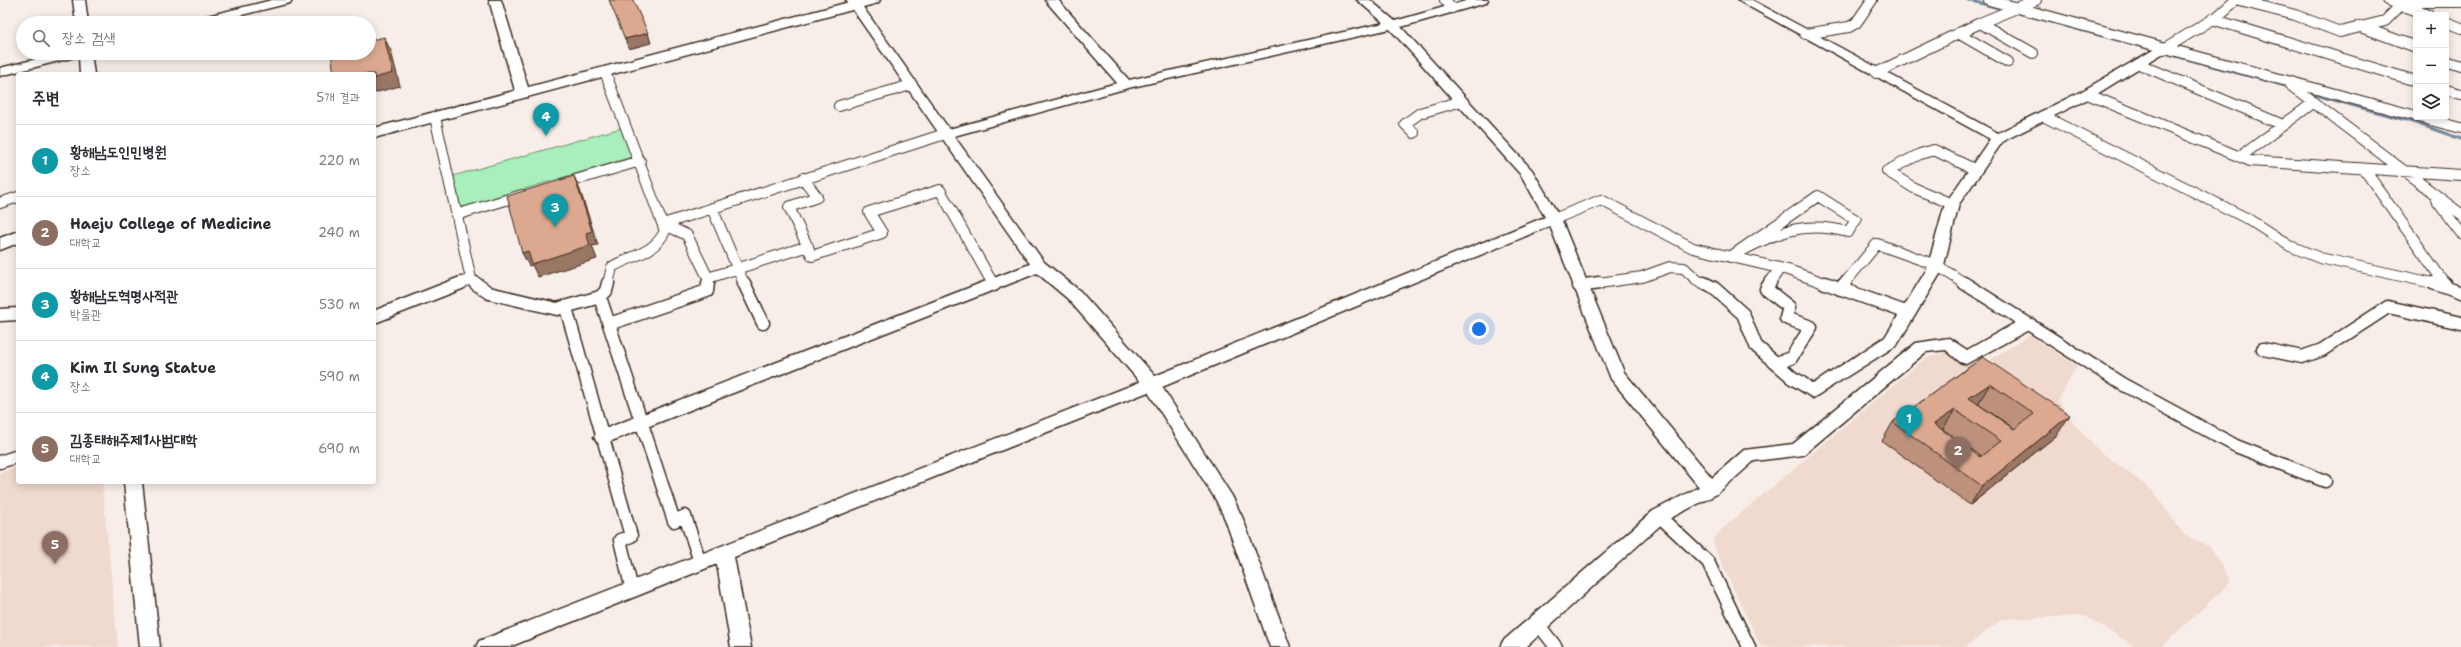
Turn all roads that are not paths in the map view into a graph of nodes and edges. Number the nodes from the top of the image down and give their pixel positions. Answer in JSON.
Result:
{"nodes":[{"id":1,"x":79,"y":0,"type":"edge"},
{"id":2,"x":286,"y":0,"type":"edge"},
{"id":3,"x":495,"y":0,"type":"edge"},
{"id":4,"x":873,"y":0,"type":"edge"},
{"id":5,"x":1050,"y":0,"type":"edge"},
{"id":6,"x":1363,"y":0,"type":"edge"},
{"id":7,"x":1482,"y":0,"type":"edge"},
{"id":8,"x":1743,"y":0,"type":"edge"},
{"id":9,"x":1872,"y":0,"type":"edge"},
{"id":10,"x":1989,"y":0,"type":"edge"},
{"id":11,"x":2036,"y":0,"type":"edge"},
{"id":12,"x":2236,"y":0,"type":"edge"},
{"id":13,"x":854,"y":2,"type":"edge"},
{"id":14,"x":2394,"y":2,"type":"edge"},
{"id":15,"x":2461,"y":2,"type":"edge"},
{"id":16,"x":1448,"y":4,"type":"edge"},
{"id":17,"x":2015,"y":7,"type":"junction"},
{"id":18,"x":2420,"y":12,"type":"edge"},
{"id":19,"x":81,"y":16,"type":"edge"},
{"id":20,"x":223,"y":16,"type":"edge"},
{"id":21,"x":2212,"y":19,"type":"junction"},
{"id":22,"x":2449,"y":23,"type":"edge"},
{"id":23,"x":1980,"y":24,"type":"junction"},
{"id":24,"x":1393,"y":25,"type":"junction"},
{"id":25,"x":2359,"y":26,"type":"junction"},
{"id":26,"x":2461,"y":28,"type":"edge"},
{"id":27,"x":1805,"y":34,"type":"junction"},
{"id":28,"x":1958,"y":34,"type":"junction"},
{"id":29,"x":2413,"y":46,"type":"edge"},
{"id":30,"x":2161,"y":51,"type":"junction"},
{"id":31,"x":2033,"y":53,"type":"dead end"},
{"id":32,"x":48,"y":60,"type":"edge"},
{"id":33,"x":86,"y":60,"type":"edge"},
{"id":34,"x":2008,"y":62,"type":"dead end"},
{"id":35,"x":2449,"y":62,"type":"edge"},
{"id":36,"x":2139,"y":64,"type":"junction"},
{"id":37,"x":2461,"y":66,"type":"edge"},
{"id":38,"x":0,"y":72,"type":"edge"},
{"id":39,"x":88,"y":72,"type":"edge"},
{"id":40,"x":605,"y":72,"type":"junction"},
{"id":41,"x":1876,"y":73,"type":"junction"},
{"id":42,"x":2283,"y":80,"type":"junction"},
{"id":43,"x":2413,"y":80,"type":"edge"},
{"id":44,"x":912,"y":85,"type":"junction"},
{"id":45,"x":1126,"y":85,"type":"junction"},
{"id":46,"x":2449,"y":91,"type":"edge"},
{"id":47,"x":522,"y":94,"type":"junction"},
{"id":48,"x":2087,"y":94,"type":"junction"},
{"id":49,"x":2461,"y":94,"type":"edge"},
{"id":50,"x":1462,"y":101,"type":"junction"},
{"id":51,"x":2313,"y":103,"type":"junction"},
{"id":52,"x":839,"y":106,"type":"dead end"},
{"id":53,"x":2413,"y":115,"type":"edge"},
{"id":54,"x":2043,"y":116,"type":"junction"},
{"id":55,"x":435,"y":117,"type":"junction"},
{"id":56,"x":2430,"y":120,"type":"edge"},
{"id":57,"x":2283,"y":125,"type":"junction"},
{"id":58,"x":2461,"y":128,"type":"edge"},
{"id":59,"x":376,"y":132,"type":"edge"},
{"id":60,"x":1414,"y":133,"type":"dead end"},
{"id":61,"x":945,"y":134,"type":"junction"},
{"id":62,"x":1998,"y":138,"type":"junction"},
{"id":63,"x":2240,"y":157,"type":"junction"},
{"id":64,"x":640,"y":161,"type":"junction"},
{"id":65,"x":2364,"y":169,"type":"junction"},
{"id":66,"x":1976,"y":170,"type":"junction"},
{"id":67,"x":2404,"y":171,"type":"junction"},
{"id":68,"x":2461,"y":175,"type":"edge"},
{"id":69,"x":803,"y":178,"type":"junction"},
{"id":70,"x":555,"y":186,"type":"edge"},
{"id":71,"x":2429,"y":190,"type":"junction"},
{"id":72,"x":532,"y":192,"type":"edge"},
{"id":73,"x":16,"y":198,"type":"edge"},
{"id":74,"x":0,"y":203,"type":"edge"},
{"id":75,"x":1952,"y":204,"type":"junction"},
{"id":76,"x":712,"y":208,"type":"junction"},
{"id":77,"x":2461,"y":214,"type":"edge"},
{"id":78,"x":456,"y":215,"type":"junction"},
{"id":79,"x":1554,"y":219,"type":"junction"},
{"id":80,"x":664,"y":224,"type":"junction"},
{"id":81,"x":2461,"y":233,"type":"edge"},
{"id":82,"x":16,"y":238,"type":"edge"},
{"id":83,"x":0,"y":244,"type":"edge"},
{"id":84,"x":808,"y":246,"type":"junction"},
{"id":85,"x":1730,"y":257,"type":"junction"},
{"id":86,"x":1936,"y":265,"type":"junction"},
{"id":87,"x":1039,"y":266,"type":"junction"},
{"id":88,"x":1780,"y":268,"type":"junction"},
{"id":89,"x":737,"y":269,"type":"junction"},
{"id":90,"x":708,"y":278,"type":"junction"},
{"id":91,"x":471,"y":279,"type":"junction"},
{"id":92,"x":994,"y":285,"type":"junction"},
{"id":93,"x":1579,"y":286,"type":"junction"},
{"id":94,"x":2446,"y":286,"type":"junction"},
{"id":95,"x":1840,"y":289,"type":"junction"},
{"id":96,"x":2461,"y":293,"type":"edge"},
{"id":97,"x":600,"y":297,"type":"junction"},
{"id":98,"x":566,"y":308,"type":"junction"},
{"id":99,"x":1908,"y":313,"type":"junction"},
{"id":100,"x":16,"y":314,"type":"edge"},
{"id":101,"x":0,"y":315,"type":"edge"},
{"id":102,"x":376,"y":316,"type":"edge"},
{"id":103,"x":763,"y":323,"type":"dead end"},
{"id":104,"x":2028,"y":323,"type":"junction"},
{"id":105,"x":2461,"y":323,"type":"edge"},
{"id":106,"x":609,"y":324,"type":"junction"},
{"id":107,"x":2263,"y":349,"type":"dead end"},
{"id":108,"x":1776,"y":364,"type":"junction"},
{"id":109,"x":1793,"y":378,"type":"joint"},
{"id":110,"x":1152,"y":384,"type":"junction"},
{"id":111,"x":641,"y":423,"type":"junction"},
{"id":112,"x":603,"y":437,"type":"junction"},
{"id":113,"x":16,"y":457,"type":"edge"},
{"id":114,"x":0,"y":462,"type":"edge"},
{"id":115,"x":2325,"y":481,"type":"dead end"},
{"id":116,"x":133,"y":484,"type":"edge"},
{"id":117,"x":1711,"y":489,"type":"junction"},
{"id":118,"x":1659,"y":516,"type":"junction"},
{"id":119,"x":724,"y":553,"type":"junction"},
{"id":120,"x":700,"y":562,"type":"junction"},
{"id":121,"x":632,"y":590,"type":"junction"},
{"id":122,"x":1538,"y":624,"type":"junction"},
{"id":123,"x":150,"y":647,"type":"edge"},
{"id":124,"x":486,"y":647,"type":"edge"},
{"id":125,"x":741,"y":647,"type":"edge"},
{"id":126,"x":1280,"y":647,"type":"edge"},
{"id":127,"x":1510,"y":647,"type":"edge"},
{"id":128,"x":1556,"y":647,"type":"edge"},
{"id":129,"x":1748,"y":647,"type":"edge"}],
"edges":[{"from":1,"to":19,"type":"street"},
{"from":2,"to":20,"type":"street"},
{"from":3,"to":47,"type":"street"},
{"from":4,"to":13,"type":"main road"},
{"from":5,"to":45,"type":"street"},
{"from":6,"to":24,"type":"street"},
{"from":7,"to":16,"type":"street"},
{"from":8,"to":27,"type":"street"},
{"from":9,"to":27,"type":"street"},
{"from":10,"to":17,"type":"street"},
{"from":11,"to":17,"type":"street"},
{"from":12,"to":21,"type":"street"},
{"from":12,"to":25,"type":"street"},
{"from":13,"to":40,"type":"main road"},
{"from":13,"to":44,"type":"street"},
{"from":14,"to":15,"type":"street"},
{"from":14,"to":18,"type":"street"},
{"from":14,"to":25,"type":"street"},
{"from":16,"to":24,"type":"street"},
{"from":17,"to":23,"type":"street"},
{"from":17,"to":30,"type":"street"},
{"from":21,"to":30,"type":"street"},
{"from":21,"to":43,"type":"street"},
{"from":22,"to":26,"type":"street"},
{"from":23,"to":28,"type":"street"},
{"from":23,"to":31,"type":"street"},
{"from":24,"to":45,"type":"street"},
{"from":24,"to":50,"type":"street"},
{"from":25,"to":29,"type":"street"},
{"from":27,"to":41,"type":"street"},
{"from":28,"to":34,"type":"street"},
{"from":28,"to":41,"type":"street"},
{"from":30,"to":36,"type":"street"},
{"from":30,"to":42,"type":"street"},
{"from":32,"to":38,"type":"street"},
{"from":33,"to":39,"type":"street"},
{"from":35,"to":37,"type":"street"},
{"from":36,"to":48,"type":"street"},
{"from":36,"to":57,"type":"street"},
{"from":40,"to":47,"type":"main road"},
{"from":40,"to":64,"type":"street"},
{"from":41,"to":62,"type":"street"},
{"from":42,"to":51,"type":"street"},
{"from":42,"to":53,"type":"street"},
{"from":44,"to":52,"type":"street"},
{"from":44,"to":61,"type":"street"},
{"from":45,"to":61,"type":"street"},
{"from":46,"to":49,"type":"street"},
{"from":47,"to":55,"type":"main road"},
{"from":48,"to":54,"type":"street"},
{"from":48,"to":63,"type":"street"},
{"from":50,"to":60,"type":"street"},
{"from":50,"to":79,"type":"street"},
{"from":51,"to":57,"type":"street"},
{"from":51,"to":67,"type":"street"},
{"from":54,"to":62,"type":"street"},
{"from":54,"to":94,"type":"street"},
{"from":55,"to":59,"type":"main road"},
{"from":55,"to":78,"type":"street"},
{"from":56,"to":58,"type":"street"},
{"from":57,"to":63,"type":"street"},
{"from":61,"to":69,"type":"street"},
{"from":61,"to":87,"type":"street"},
{"from":62,"to":66,"type":"street"},
{"from":63,"to":65,"type":"street"},
{"from":64,"to":70,"type":"street"},
{"from":64,"to":80,"type":"street"},
{"from":65,"to":67,"type":"street"},
{"from":65,"to":94,"type":"street"},
{"from":66,"to":75,"type":"street"},
{"from":66,"to":75,"type":"street"},
{"from":67,"to":68,"type":"street"},
{"from":67,"to":71,"type":"street"},
{"from":69,"to":76,"type":"street"},
{"from":69,"to":84,"type":"street"},
{"from":71,"to":77,"type":"street"},
{"from":71,"to":81,"type":"street"},
{"from":72,"to":78,"type":"street"},
{"from":73,"to":74,"type":"street"},
{"from":75,"to":86,"type":"street"},
{"from":76,"to":80,"type":"street"},
{"from":76,"to":89,"type":"street"},
{"from":78,"to":91,"type":"street"},
{"from":79,"to":85,"type":"street"},
{"from":79,"to":93,"type":"street"},
{"from":79,"to":110,"type":"street"},
{"from":80,"to":90,"type":"street"},
{"from":80,"to":97,"type":"street"},
{"from":82,"to":83,"type":"main road"},
{"from":84,"to":89,"type":"street"},
{"from":84,"to":92,"type":"street"},
{"from":85,"to":85,"type":"street"},
{"from":85,"to":88,"type":"street"},
{"from":86,"to":95,"type":"street"},
{"from":86,"to":99,"type":"street"},
{"from":86,"to":104,"type":"street"},
{"from":87,"to":92,"type":"street"},
{"from":87,"to":110,"type":"street"},
{"from":88,"to":95,"type":"street"},
{"from":88,"to":108,"type":"street"},
{"from":89,"to":90,"type":"street"},
{"from":89,"to":103,"type":"street"},
{"from":90,"to":106,"type":"street"},
{"from":91,"to":98,"type":"street"},
{"from":91,"to":102,"type":"street"},
{"from":92,"to":111,"type":"street"},
{"from":93,"to":108,"type":"street"},
{"from":93,"to":117,"type":"street"},
{"from":94,"to":96,"type":"street"},
{"from":95,"to":99,"type":"street"},
{"from":97,"to":98,"type":"street"},
{"from":97,"to":106,"type":"street"},
{"from":98,"to":112,"type":"street"},
{"from":99,"to":109,"type":"street"},
{"from":100,"to":101,"type":"street"},
{"from":104,"to":115,"type":"street"},
{"from":104,"to":117,"type":"street"},
{"from":105,"to":107,"type":"street"},
{"from":106,"to":111,"type":"street"},
{"from":108,"to":109,"type":"street"},
{"from":110,"to":119,"type":"street"},
{"from":110,"to":126,"type":"street"},
{"from":111,"to":112,"type":"street"},
{"from":111,"to":120,"type":"street"},
{"from":112,"to":121,"type":"street"},
{"from":113,"to":114,"type":"street"},
{"from":116,"to":123,"type":"street"},
{"from":117,"to":118,"type":"street"},
{"from":118,"to":122,"type":"street"},
{"from":118,"to":129,"type":"street"},
{"from":119,"to":120,"type":"street"},
{"from":119,"to":125,"type":"street"},
{"from":120,"to":121,"type":"street"},
{"from":121,"to":124,"type":"street"},
{"from":122,"to":127,"type":"street"},
{"from":122,"to":128,"type":"street"}]}
